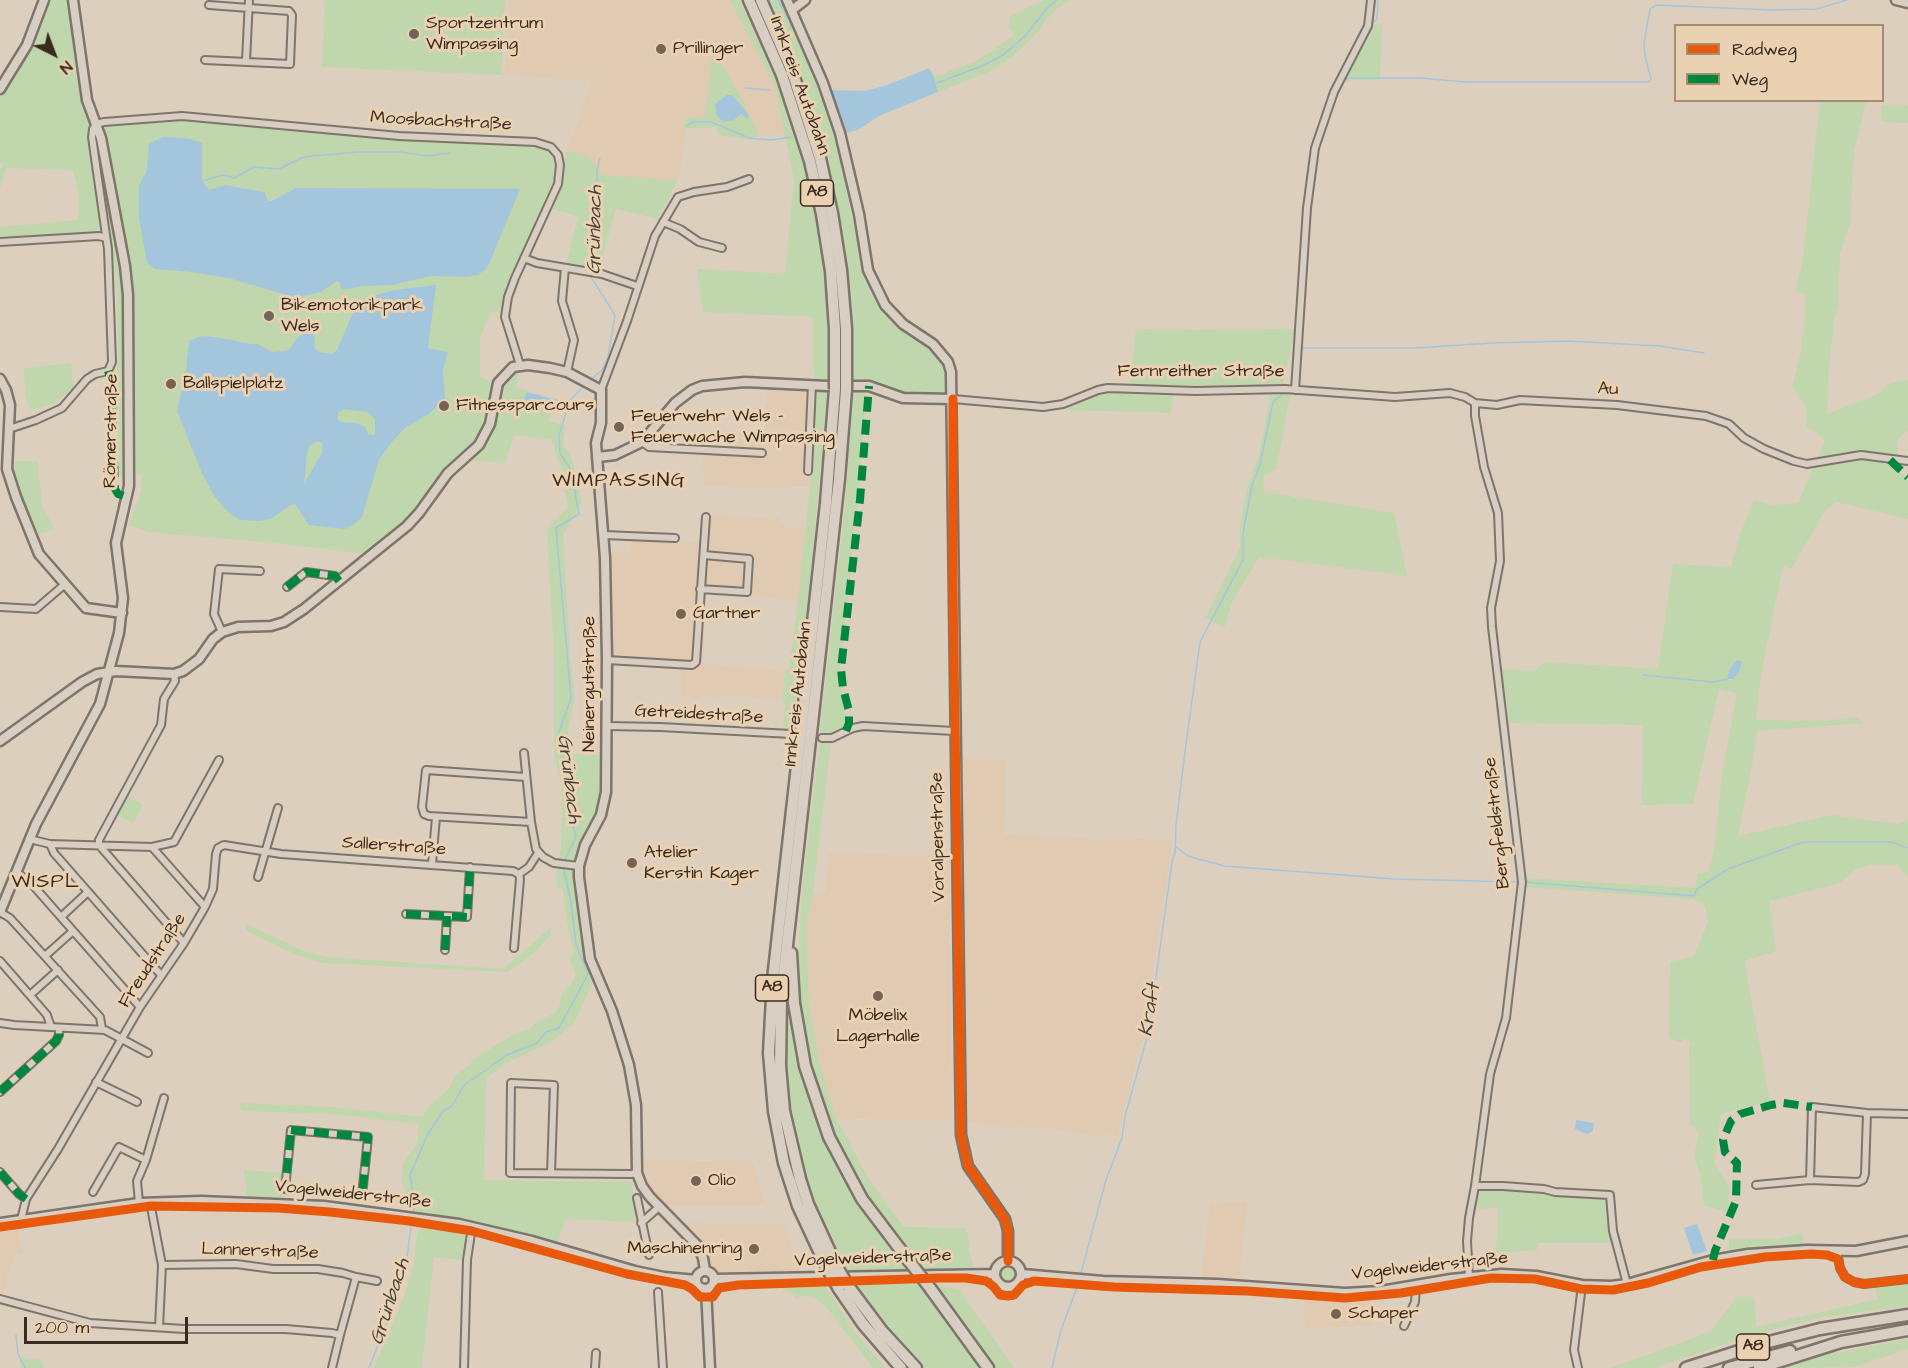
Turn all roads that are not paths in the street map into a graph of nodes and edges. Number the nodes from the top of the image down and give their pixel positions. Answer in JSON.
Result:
{"nodes":[{"id":1,"x":44,"y":0,"type":"edge"},
{"id":2,"x":73,"y":0,"type":"edge"},
{"id":3,"x":749,"y":0,"type":"edge"},
{"id":4,"x":761,"y":0,"type":"edge"},
{"id":5,"x":787,"y":0,"type":"edge"},
{"id":6,"x":805,"y":0,"type":"edge"},
{"id":7,"x":1371,"y":0,"type":"edge"},
{"id":8,"x":1896,"y":0,"type":"edge"},
{"id":9,"x":1908,"y":3,"type":"edge"},
{"id":10,"x":248,"y":4,"type":"edge"},
{"id":11,"x":209,"y":5,"type":"dead end"},
{"id":12,"x":792,"y":10,"type":"junction"},
{"id":13,"x":205,"y":60,"type":"dead end"},
{"id":14,"x":246,"y":61,"type":"junction"},
{"id":15,"x":0,"y":89,"type":"edge"},
{"id":16,"x":96,"y":124,"type":"junction"},
{"id":17,"x":749,"y":179,"type":"dead end"},
{"id":18,"x":663,"y":222,"type":"junction"},
{"id":19,"x":106,"y":238,"type":"junction"},
{"id":20,"x":0,"y":242,"type":"edge"},
{"id":21,"x":722,"y":248,"type":"dead end"},
{"id":22,"x":525,"y":258,"type":"junction"},
{"id":23,"x":564,"y":268,"type":"junction"},
{"id":24,"x":637,"y":286,"type":"junction"},
{"id":25,"x":520,"y":365,"type":"junction"},
{"id":26,"x":567,"y":372,"type":"junction"},
{"id":27,"x":0,"y":379,"type":"edge"},
{"id":28,"x":812,"y":385,"type":"junction"},
{"id":29,"x":841,"y":386,"type":"junction"},
{"id":30,"x":1290,"y":389,"type":"junction"},
{"id":31,"x":602,"y":390,"type":"junction"},
{"id":32,"x":953,"y":399,"type":"junction"},
{"id":33,"x":1475,"y":403,"type":"junction"},
{"id":34,"x":9,"y":429,"type":"junction"},
{"id":35,"x":642,"y":442,"type":"junction"},
{"id":36,"x":762,"y":453,"type":"dead end"},
{"id":37,"x":598,"y":457,"type":"junction"},
{"id":38,"x":1908,"y":460,"type":"edge"},
{"id":39,"x":4,"y":470,"type":"edge"},
{"id":40,"x":807,"y":471,"type":"dead end"},
{"id":41,"x":706,"y":517,"type":"dead end"},
{"id":42,"x":604,"y":535,"type":"junction"},
{"id":43,"x":675,"y":538,"type":"dead end"},
{"id":44,"x":704,"y":555,"type":"junction"},
{"id":45,"x":260,"y":571,"type":"dead end"},
{"id":46,"x":339,"y":581,"type":"junction"},
{"id":47,"x":64,"y":585,"type":"junction"},
{"id":48,"x":287,"y":587,"type":"dead end"},
{"id":49,"x":700,"y":589,"type":"junction"},
{"id":50,"x":0,"y":607,"type":"edge"},
{"id":51,"x":122,"y":613,"type":"junction"},
{"id":52,"x":222,"y":632,"type":"junction"},
{"id":53,"x":607,"y":660,"type":"junction"},
{"id":54,"x":110,"y":671,"type":"junction"},
{"id":55,"x":174,"y":674,"type":"junction"},
{"id":56,"x":606,"y":726,"type":"junction"},
{"id":57,"x":954,"y":731,"type":"junction"},
{"id":58,"x":802,"y":736,"type":"junction"},
{"id":59,"x":822,"y":738,"type":"dead end"},
{"id":60,"x":0,"y":741,"type":"edge"},
{"id":61,"x":524,"y":753,"type":"dead end"},
{"id":62,"x":219,"y":760,"type":"dead end"},
{"id":63,"x":526,"y":777,"type":"junction"},
{"id":64,"x":278,"y":808,"type":"dead end"},
{"id":65,"x":436,"y":817,"type":"junction"},
{"id":66,"x":531,"y":822,"type":"junction"},
{"id":67,"x":29,"y":839,"type":"junction"},
{"id":68,"x":50,"y":844,"type":"junction"},
{"id":69,"x":99,"y":845,"type":"junction"},
{"id":70,"x":152,"y":847,"type":"junction"},
{"id":71,"x":266,"y":851,"type":"junction"},
{"id":72,"x":538,"y":853,"type":"junction"},
{"id":73,"x":432,"y":864,"type":"junction"},
{"id":74,"x":579,"y":866,"type":"junction"},
{"id":75,"x":470,"y":867,"type":"junction"},
{"id":76,"x":16,"y":872,"type":"junction"},
{"id":77,"x":519,"y":874,"type":"junction"},
{"id":78,"x":258,"y":877,"type":"dead end"},
{"id":79,"x":88,"y":892,"type":"junction"},
{"id":80,"x":205,"y":907,"type":"junction"},
{"id":81,"x":0,"y":912,"type":"edge"},
{"id":82,"x":406,"y":914,"type":"dead end"},
{"id":83,"x":447,"y":916,"type":"junction"},
{"id":84,"x":61,"y":917,"type":"junction"},
{"id":85,"x":789,"y":926,"type":"junction"},
{"id":86,"x":73,"y":931,"type":"junction"},
{"id":87,"x":184,"y":943,"type":"junction"},
{"id":88,"x":514,"y":948,"type":"dead end"},
{"id":89,"x":446,"y":950,"type":"dead end"},
{"id":90,"x":45,"y":956,"type":"junction"},
{"id":91,"x":0,"y":962,"type":"edge"},
{"id":92,"x":58,"y":970,"type":"junction"},
{"id":93,"x":161,"y":975,"type":"junction"},
{"id":94,"x":30,"y":995,"type":"junction"},
{"id":95,"x":140,"y":1007,"type":"junction"},
{"id":96,"x":0,"y":1023,"type":"edge"},
{"id":97,"x":55,"y":1028,"type":"junction"},
{"id":98,"x":102,"y":1029,"type":"junction"},
{"id":99,"x":122,"y":1038,"type":"junction"},
{"id":100,"x":148,"y":1053,"type":"dead end"},
{"id":101,"x":96,"y":1082,"type":"junction"},
{"id":102,"x":0,"y":1092,"type":"edge"},
{"id":103,"x":164,"y":1098,"type":"dead end"},
{"id":104,"x":137,"y":1102,"type":"dead end"},
{"id":105,"x":1867,"y":1113,"type":"junction"},
{"id":106,"x":1908,"y":1114,"type":"edge"},
{"id":107,"x":146,"y":1160,"type":"junction"},
{"id":108,"x":0,"y":1172,"type":"edge"},
{"id":109,"x":552,"y":1173,"type":"junction"},
{"id":110,"x":637,"y":1173,"type":"junction"},
{"id":111,"x":1810,"y":1180,"type":"junction"},
{"id":112,"x":1756,"y":1185,"type":"dead end"},
{"id":113,"x":1475,"y":1186,"type":"junction"},
{"id":114,"x":93,"y":1192,"type":"dead end"},
{"id":115,"x":325,"y":1193,"type":"junction"},
{"id":116,"x":637,"y":1198,"type":"dead end"},
{"id":117,"x":26,"y":1199,"type":"junction"},
{"id":118,"x":150,"y":1202,"type":"junction"},
{"id":119,"x":139,"y":1203,"type":"junction"},
{"id":120,"x":324,"y":1206,"type":"junction"},
{"id":121,"x":659,"y":1207,"type":"junction"},
{"id":122,"x":21,"y":1220,"type":"junction"},
{"id":123,"x":641,"y":1222,"type":"junction"},
{"id":124,"x":0,"y":1223,"type":"edge"},
{"id":125,"x":472,"y":1227,"type":"junction"},
{"id":126,"x":1908,"y":1241,"type":"edge"},
{"id":127,"x":1837,"y":1251,"type":"junction"},
{"id":128,"x":649,"y":1255,"type":"dead end"},
{"id":129,"x":1008,"y":1261,"type":"junction"},
{"id":130,"x":162,"y":1265,"type":"junction"},
{"id":131,"x":832,"y":1268,"type":"junction"},
{"id":132,"x":705,"y":1270,"type":"junction"},
{"id":133,"x":995,"y":1274,"type":"junction"},
{"id":134,"x":1022,"y":1274,"type":"junction"},
{"id":135,"x":1469,"y":1276,"type":"junction"},
{"id":136,"x":356,"y":1277,"type":"junction"},
{"id":137,"x":1908,"y":1279,"type":"edge"},
{"id":138,"x":696,"y":1280,"type":"junction"},
{"id":139,"x":715,"y":1280,"type":"junction"},
{"id":140,"x":377,"y":1281,"type":"dead end"},
{"id":141,"x":1627,"y":1284,"type":"junction"},
{"id":142,"x":1582,"y":1285,"type":"junction"},
{"id":143,"x":1416,"y":1286,"type":"junction"},
{"id":144,"x":844,"y":1288,"type":"junction"},
{"id":145,"x":706,"y":1289,"type":"junction"},
{"id":146,"x":658,"y":1292,"type":"dead end"},
{"id":147,"x":0,"y":1299,"type":"edge"},
{"id":148,"x":1908,"y":1315,"type":"edge"},
{"id":149,"x":1404,"y":1326,"type":"dead end"},
{"id":150,"x":159,"y":1327,"type":"junction"},
{"id":151,"x":1908,"y":1330,"type":"edge"},
{"id":152,"x":340,"y":1335,"type":"junction"},
{"id":153,"x":877,"y":1341,"type":"junction"},
{"id":154,"x":1841,"y":1342,"type":"junction"},
{"id":155,"x":596,"y":1353,"type":"dead end"},
{"id":156,"x":332,"y":1368,"type":"edge"},
{"id":157,"x":464,"y":1368,"type":"edge"},
{"id":158,"x":595,"y":1368,"type":"edge"},
{"id":159,"x":663,"y":1368,"type":"edge"},
{"id":160,"x":710,"y":1368,"type":"edge"},
{"id":161,"x":895,"y":1368,"type":"edge"},
{"id":162,"x":902,"y":1368,"type":"edge"},
{"id":163,"x":916,"y":1368,"type":"edge"},
{"id":164,"x":988,"y":1368,"type":"edge"},
{"id":165,"x":1578,"y":1368,"type":"edge"},
{"id":166,"x":1686,"y":1368,"type":"edge"},
{"id":167,"x":1729,"y":1368,"type":"edge"},
{"id":168,"x":1759,"y":1368,"type":"edge"}],
"edges":[{"from":1,"to":15,"type":"street"},
{"from":2,"to":16,"type":"street","name":"Römerstraße"},
{"from":3,"to":29,"type":"highway","name":"Innkreis Autobahn","number":"A8"},
{"from":4,"to":29,"type":"highway","name":"Innkreis Autobahn","number":"A8"},
{"from":5,"to":12,"type":"street","name":"Voralpenstraße"},
{"from":6,"to":12,"type":"street"},
{"from":7,"to":30,"type":"street","name":"Fernreither Straße"},
{"from":8,"to":9,"type":"street"},
{"from":10,"to":11,"type":"street"},
{"from":10,"to":14,"type":"street"},
{"from":10,"to":14,"type":"street"},
{"from":12,"to":32,"type":"street","name":"Voralpenstraße"},
{"from":13,"to":14,"type":"street"},
{"from":16,"to":19,"type":"street"},
{"from":16,"to":22,"type":"street","name":"Moosbachstraße"},
{"from":16,"to":51,"type":"street","name":"Römerstraße"},
{"from":17,"to":18,"type":"street"},
{"from":18,"to":21,"type":"street"},
{"from":18,"to":24,"type":"street"},
{"from":19,"to":20,"type":"street"},
{"from":19,"to":34,"type":"street"},
{"from":22,"to":23,"type":"street"},
{"from":22,"to":25,"type":"street","name":"Moosbachstraße"},
{"from":23,"to":24,"type":"street"},
{"from":23,"to":26,"type":"street"},
{"from":24,"to":31,"type":"street"},
{"from":25,"to":26,"type":"street"},
{"from":25,"to":46,"type":"street"},
{"from":26,"to":31,"type":"street"},
{"from":27,"to":34,"type":"street"},
{"from":28,"to":29,"type":"street","name":"Fernreither Straße"},
{"from":28,"to":35,"type":"street","name":"Fernreither Straße"},
{"from":28,"to":40,"type":"street"},
{"from":29,"to":32,"type":"street","name":"Fernreither Straße"},
{"from":29,"to":58,"type":"highway","name":"Innkreis Autobahn","number":"A8"},
{"from":30,"to":32,"type":"street","name":"Fernreither Straße"},
{"from":30,"to":33,"type":"street","name":"Au"},
{"from":31,"to":37,"type":"street","name":"Neinergutstraße"},
{"from":32,"to":57,"type":"street","name":"Voralpenstraße"},
{"from":33,"to":38,"type":"street","name":"Au"},
{"from":33,"to":113,"type":"street","name":"Bergfeldstraße"},
{"from":34,"to":39,"type":"street"},
{"from":35,"to":36,"type":"street"},
{"from":35,"to":37,"type":"street","name":"Fernreither Straße"},
{"from":37,"to":42,"type":"street","name":"Neinergutstraße"},
{"from":39,"to":47,"type":"street"},
{"from":41,"to":44,"type":"street"},
{"from":42,"to":43,"type":"street"},
{"from":42,"to":53,"type":"street","name":"Neinergutstraße"},
{"from":44,"to":49,"type":"street"},
{"from":44,"to":49,"type":"street"},
{"from":45,"to":52,"type":"street"},
{"from":46,"to":48,"type":"street"},
{"from":46,"to":52,"type":"street"},
{"from":47,"to":50,"type":"street"},
{"from":47,"to":51,"type":"street"},
{"from":49,"to":53,"type":"street"},
{"from":51,"to":54,"type":"street","name":"Römerstraße"},
{"from":52,"to":55,"type":"street"},
{"from":53,"to":56,"type":"street","name":"Neinergutstraße"},
{"from":54,"to":55,"type":"street"},
{"from":54,"to":60,"type":"street"},
{"from":54,"to":67,"type":"street","name":"Römerstraße"},
{"from":55,"to":69,"type":"street"},
{"from":56,"to":58,"type":"street","name":"Getreidestraße"},
{"from":56,"to":74,"type":"street","name":"Neinergutstraße"},
{"from":57,"to":59,"type":"street"},
{"from":57,"to":129,"type":"street","name":"Voralpenstraße"},
{"from":58,"to":85,"type":"highway","name":"Innkreis Autobahn","number":"A8"},
{"from":58,"to":131,"type":"highway","name":"Innkreis Autobahn","number":"A8"},
{"from":61,"to":63,"type":"street"},
{"from":62,"to":70,"type":"street"},
{"from":63,"to":65,"type":"street"},
{"from":63,"to":66,"type":"street"},
{"from":64,"to":71,"type":"street"},
{"from":65,"to":66,"type":"street"},
{"from":65,"to":73,"type":"street"},
{"from":66,"to":72,"type":"street"},
{"from":67,"to":68,"type":"street"},
{"from":67,"to":76,"type":"street","name":"Römerstraße"},
{"from":68,"to":69,"type":"street"},
{"from":68,"to":79,"type":"street"},
{"from":69,"to":70,"type":"street"},
{"from":69,"to":87,"type":"street"},
{"from":70,"to":80,"type":"street","name":"Freudstraße"},
{"from":71,"to":73,"type":"street","name":"Sallerstraße"},
{"from":71,"to":78,"type":"street"},
{"from":71,"to":80,"type":"street","name":"Sallerstraße"},
{"from":72,"to":74,"type":"street"},
{"from":72,"to":77,"type":"street"},
{"from":73,"to":75,"type":"street","name":"Sallerstraße"},
{"from":74,"to":110,"type":"street","name":"Neinergutstraße"},
{"from":75,"to":77,"type":"street","name":"Sallerstraße"},
{"from":75,"to":83,"type":"street"},
{"from":76,"to":81,"type":"street","name":"Römerstraße"},
{"from":76,"to":84,"type":"street"},
{"from":77,"to":88,"type":"street"},
{"from":79,"to":84,"type":"street"},
{"from":79,"to":93,"type":"street"},
{"from":80,"to":87,"type":"street","name":"Freudstraße"},
{"from":81,"to":90,"type":"street"},
{"from":82,"to":83,"type":"street"},
{"from":83,"to":89,"type":"street"},
{"from":84,"to":86,"type":"street"},
{"from":85,"to":131,"type":"highway","name":"Innkreis Autobahn","number":"A8"},
{"from":85,"to":164,"type":"highway","bridge":true},
{"from":86,"to":90,"type":"street"},
{"from":86,"to":95,"type":"street"},
{"from":87,"to":93,"type":"street","name":"Freudstraße"},
{"from":90,"to":92,"type":"street"},
{"from":91,"to":94,"type":"street"},
{"from":92,"to":94,"type":"street"},
{"from":92,"to":98,"type":"street"},
{"from":93,"to":95,"type":"street","name":"Freudstraße"},
{"from":94,"to":97,"type":"street"},
{"from":95,"to":99,"type":"street","name":"Freudstraße"},
{"from":96,"to":97,"type":"street"},
{"from":97,"to":98,"type":"street"},
{"from":97,"to":102,"type":"street"},
{"from":98,"to":99,"type":"street"},
{"from":99,"to":100,"type":"street"},
{"from":99,"to":101,"type":"street","name":"Freudstraße"},
{"from":101,"to":104,"type":"street"},
{"from":101,"to":117,"type":"street","name":"Freudstraße"},
{"from":103,"to":107,"type":"street"},
{"from":105,"to":106,"type":"street"},
{"from":105,"to":111,"type":"street"},
{"from":105,"to":111,"type":"street"},
{"from":107,"to":114,"type":"street"},
{"from":107,"to":119,"type":"street"},
{"from":108,"to":117,"type":"street"},
{"from":109,"to":109,"type":"street"},
{"from":109,"to":110,"type":"street"},
{"from":110,"to":121,"type":"street","name":"Neinergutstraße"},
{"from":111,"to":112,"type":"street"},
{"from":113,"to":135,"type":"street","name":"Bergfeldstraße"},
{"from":113,"to":141,"type":"street"},
{"from":115,"to":115,"type":"street"},
{"from":115,"to":120,"type":"street"},
{"from":116,"to":123,"type":"street"},
{"from":117,"to":122,"type":"street","name":"Freudstraße"},
{"from":118,"to":119,"type":"street","name":"Vogelweiderstraße"},
{"from":118,"to":120,"type":"street","name":"Vogelweiderstraße"},
{"from":118,"to":130,"type":"street"},
{"from":119,"to":122,"type":"street","name":"Vogelweiderstraße"},
{"from":120,"to":125,"type":"street","name":"Vogelweiderstraße"},
{"from":121,"to":123,"type":"street"},
{"from":121,"to":132,"type":"street","name":"Neinergutstraße"},
{"from":122,"to":124,"type":"street","name":"Vogelweiderstraße"},
{"from":123,"to":128,"type":"street"},
{"from":125,"to":138,"type":"street","name":"Vogelweiderstraße"},
{"from":125,"to":157,"type":"street"},
{"from":126,"to":127,"type":"street","name":"Vogelweiderstraße"},
{"from":127,"to":137,"type":"street"},
{"from":127,"to":141,"type":"street","name":"Vogelweiderstraße"},
{"from":129,"to":133,"type":"street"},
{"from":129,"to":134,"type":"street"},
{"from":130,"to":136,"type":"street","name":"Lannerstraße"},
{"from":130,"to":150,"type":"street"},
{"from":131,"to":144,"type":"highway","name":"Innkreis Autobahn","number":"A8","bridge":true},
{"from":132,"to":138,"type":"street"},
{"from":132,"to":139,"type":"street"},
{"from":133,"to":134,"type":"street"},
{"from":133,"to":139,"type":"street","name":"Vogelweiderstraße"},
{"from":134,"to":143,"type":"street","name":"Vogelweiderstraße"},
{"from":135,"to":142,"type":"street","name":"Vogelweiderstraße"},
{"from":135,"to":143,"type":"street","name":"Vogelweiderstraße"},
{"from":136,"to":140,"type":"street","name":"Lannerstraße"},
{"from":136,"to":152,"type":"street"},
{"from":138,"to":145,"type":"street"},
{"from":139,"to":145,"type":"street"},
{"from":141,"to":142,"type":"street","name":"Vogelweiderstraße"},
{"from":142,"to":165,"type":"street"},
{"from":143,"to":149,"type":"street"},
{"from":144,"to":153,"type":"highway","name":"Innkreis Autobahn","number":"A8"},
{"from":144,"to":163,"type":"highway","name":"Innkreis Autobahn","number":"A8"},
{"from":145,"to":160,"type":"street"},
{"from":146,"to":159,"type":"street"},
{"from":147,"to":150,"type":"street"},
{"from":148,"to":166,"type":"highway","number":"A8"},
{"from":150,"to":152,"type":"street"},
{"from":151,"to":154,"type":"highway","number":"A8"},
{"from":152,"to":156,"type":"street"},
{"from":153,"to":161,"type":"highway"},
{"from":153,"to":162,"type":"highway","name":"Innkreis Autobahn","number":"A8"},
{"from":154,"to":167,"type":"highway"},
{"from":154,"to":168,"type":"highway","number":"A8"},
{"from":155,"to":158,"type":"street"}]}
